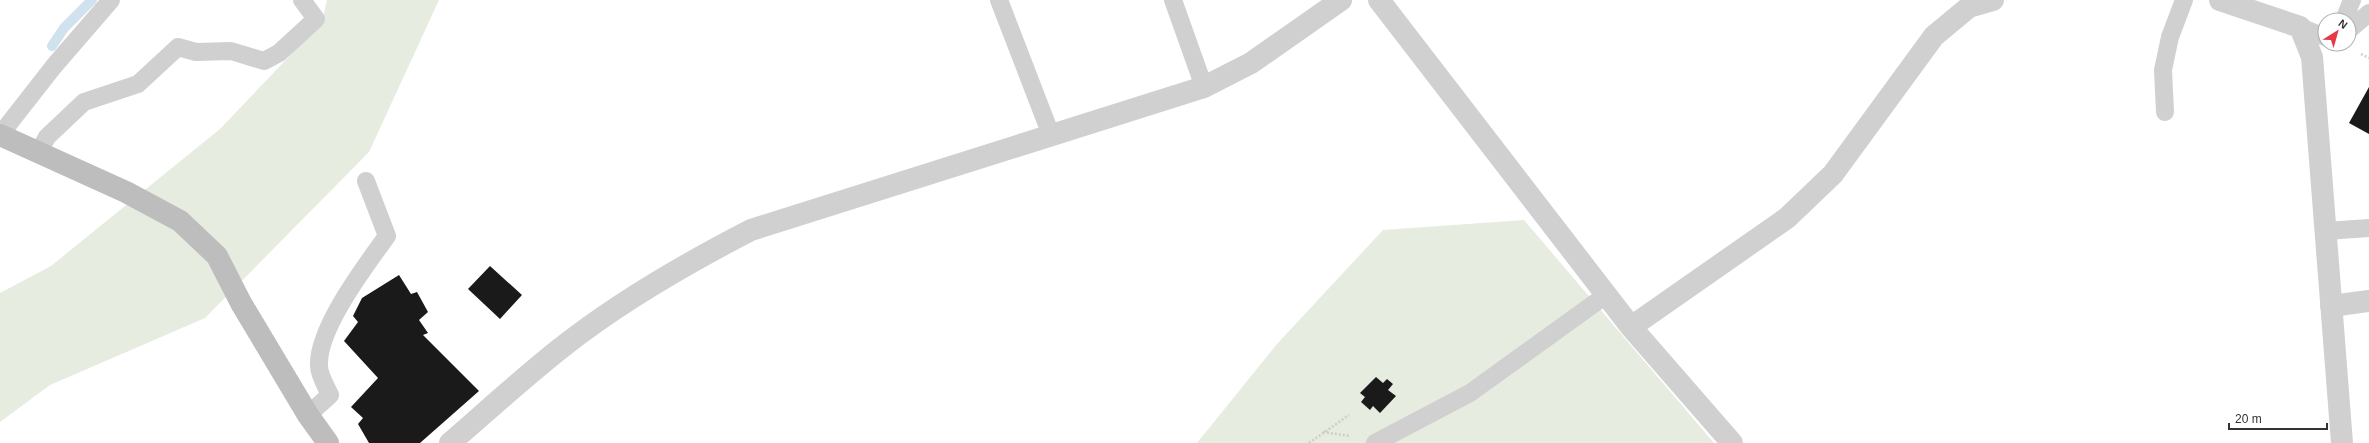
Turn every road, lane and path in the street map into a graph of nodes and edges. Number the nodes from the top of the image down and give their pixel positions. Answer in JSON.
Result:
{"nodes":[{"id":1,"x":111,"y":0,"type":"edge"},
{"id":2,"x":302,"y":0,"type":"edge"},
{"id":3,"x":999,"y":0,"type":"edge"},
{"id":4,"x":1173,"y":0,"type":"edge"},
{"id":5,"x":1341,"y":0,"type":"edge"},
{"id":6,"x":1379,"y":0,"type":"edge"},
{"id":7,"x":1994,"y":0,"type":"edge"},
{"id":8,"x":2184,"y":0,"type":"edge"},
{"id":9,"x":2220,"y":0,"type":"edge"},
{"id":10,"x":2352,"y":0,"type":"edge"},
{"id":11,"x":2347,"y":12,"type":"edge"},
{"id":12,"x":2369,"y":13,"type":"edge"},
{"id":13,"x":2357,"y":23,"type":"edge"},
{"id":14,"x":2300,"y":27,"type":"junction"},
{"id":15,"x":2317,"y":33,"type":"edge"},
{"id":16,"x":1204,"y":87,"type":"junction"},
{"id":17,"x":2165,"y":112,"type":"dead end"},
{"id":18,"x":0,"y":135,"type":"edge"},
{"id":19,"x":1051,"y":136,"type":"junction"},
{"id":20,"x":38,"y":153,"type":"junction"},
{"id":21,"x":366,"y":181,"type":"dead end"},
{"id":22,"x":2369,"y":228,"type":"edge"},
{"id":23,"x":2326,"y":231,"type":"junction"},
{"id":24,"x":1606,"y":295,"type":"junction"},
{"id":25,"x":2369,"y":301,"type":"edge"},
{"id":26,"x":2331,"y":306,"type":"junction"},
{"id":27,"x":1631,"y":327,"type":"junction"},
{"id":28,"x":308,"y":414,"type":"junction"},
{"id":29,"x":1349,"y":415,"type":"dead end"},
{"id":30,"x":328,"y":443,"type":"edge"},
{"id":31,"x":450,"y":443,"type":"edge"},
{"id":32,"x":1309,"y":443,"type":"edge"},
{"id":33,"x":1375,"y":443,"type":"edge"},
{"id":34,"x":1732,"y":443,"type":"edge"},
{"id":35,"x":2342,"y":443,"type":"edge"}],
"edges":[{"from":1,"to":18,"type":"lane"},
{"from":2,"to":20,"type":"lane"},
{"from":3,"to":19,"type":"lane"},
{"from":4,"to":16,"type":"lane"},
{"from":5,"to":16,"type":"street"},
{"from":6,"to":24,"type":"street"},
{"from":7,"to":27,"type":"street"},
{"from":8,"to":17,"type":"lane"},
{"from":9,"to":14,"type":"street"},
{"from":10,"to":11,"type":"lane"},
{"from":12,"to":13,"type":"lane"},
{"from":14,"to":15,"type":"lane"},
{"from":14,"to":23,"type":"street"},
{"from":16,"to":19,"type":"street"},
{"from":18,"to":20,"type":"street"},
{"from":19,"to":31,"type":"street"},
{"from":20,"to":28,"type":"street"},
{"from":21,"to":28,"type":"lane"},
{"from":22,"to":23,"type":"lane"},
{"from":23,"to":26,"type":"street"},
{"from":24,"to":27,"type":"street"},
{"from":24,"to":33,"type":"lane"},
{"from":25,"to":26,"type":"street"},
{"from":26,"to":35,"type":"street"},
{"from":27,"to":34,"type":"street"},
{"from":28,"to":30,"type":"street"},
{"from":29,"to":32,"type":"path"}]}
